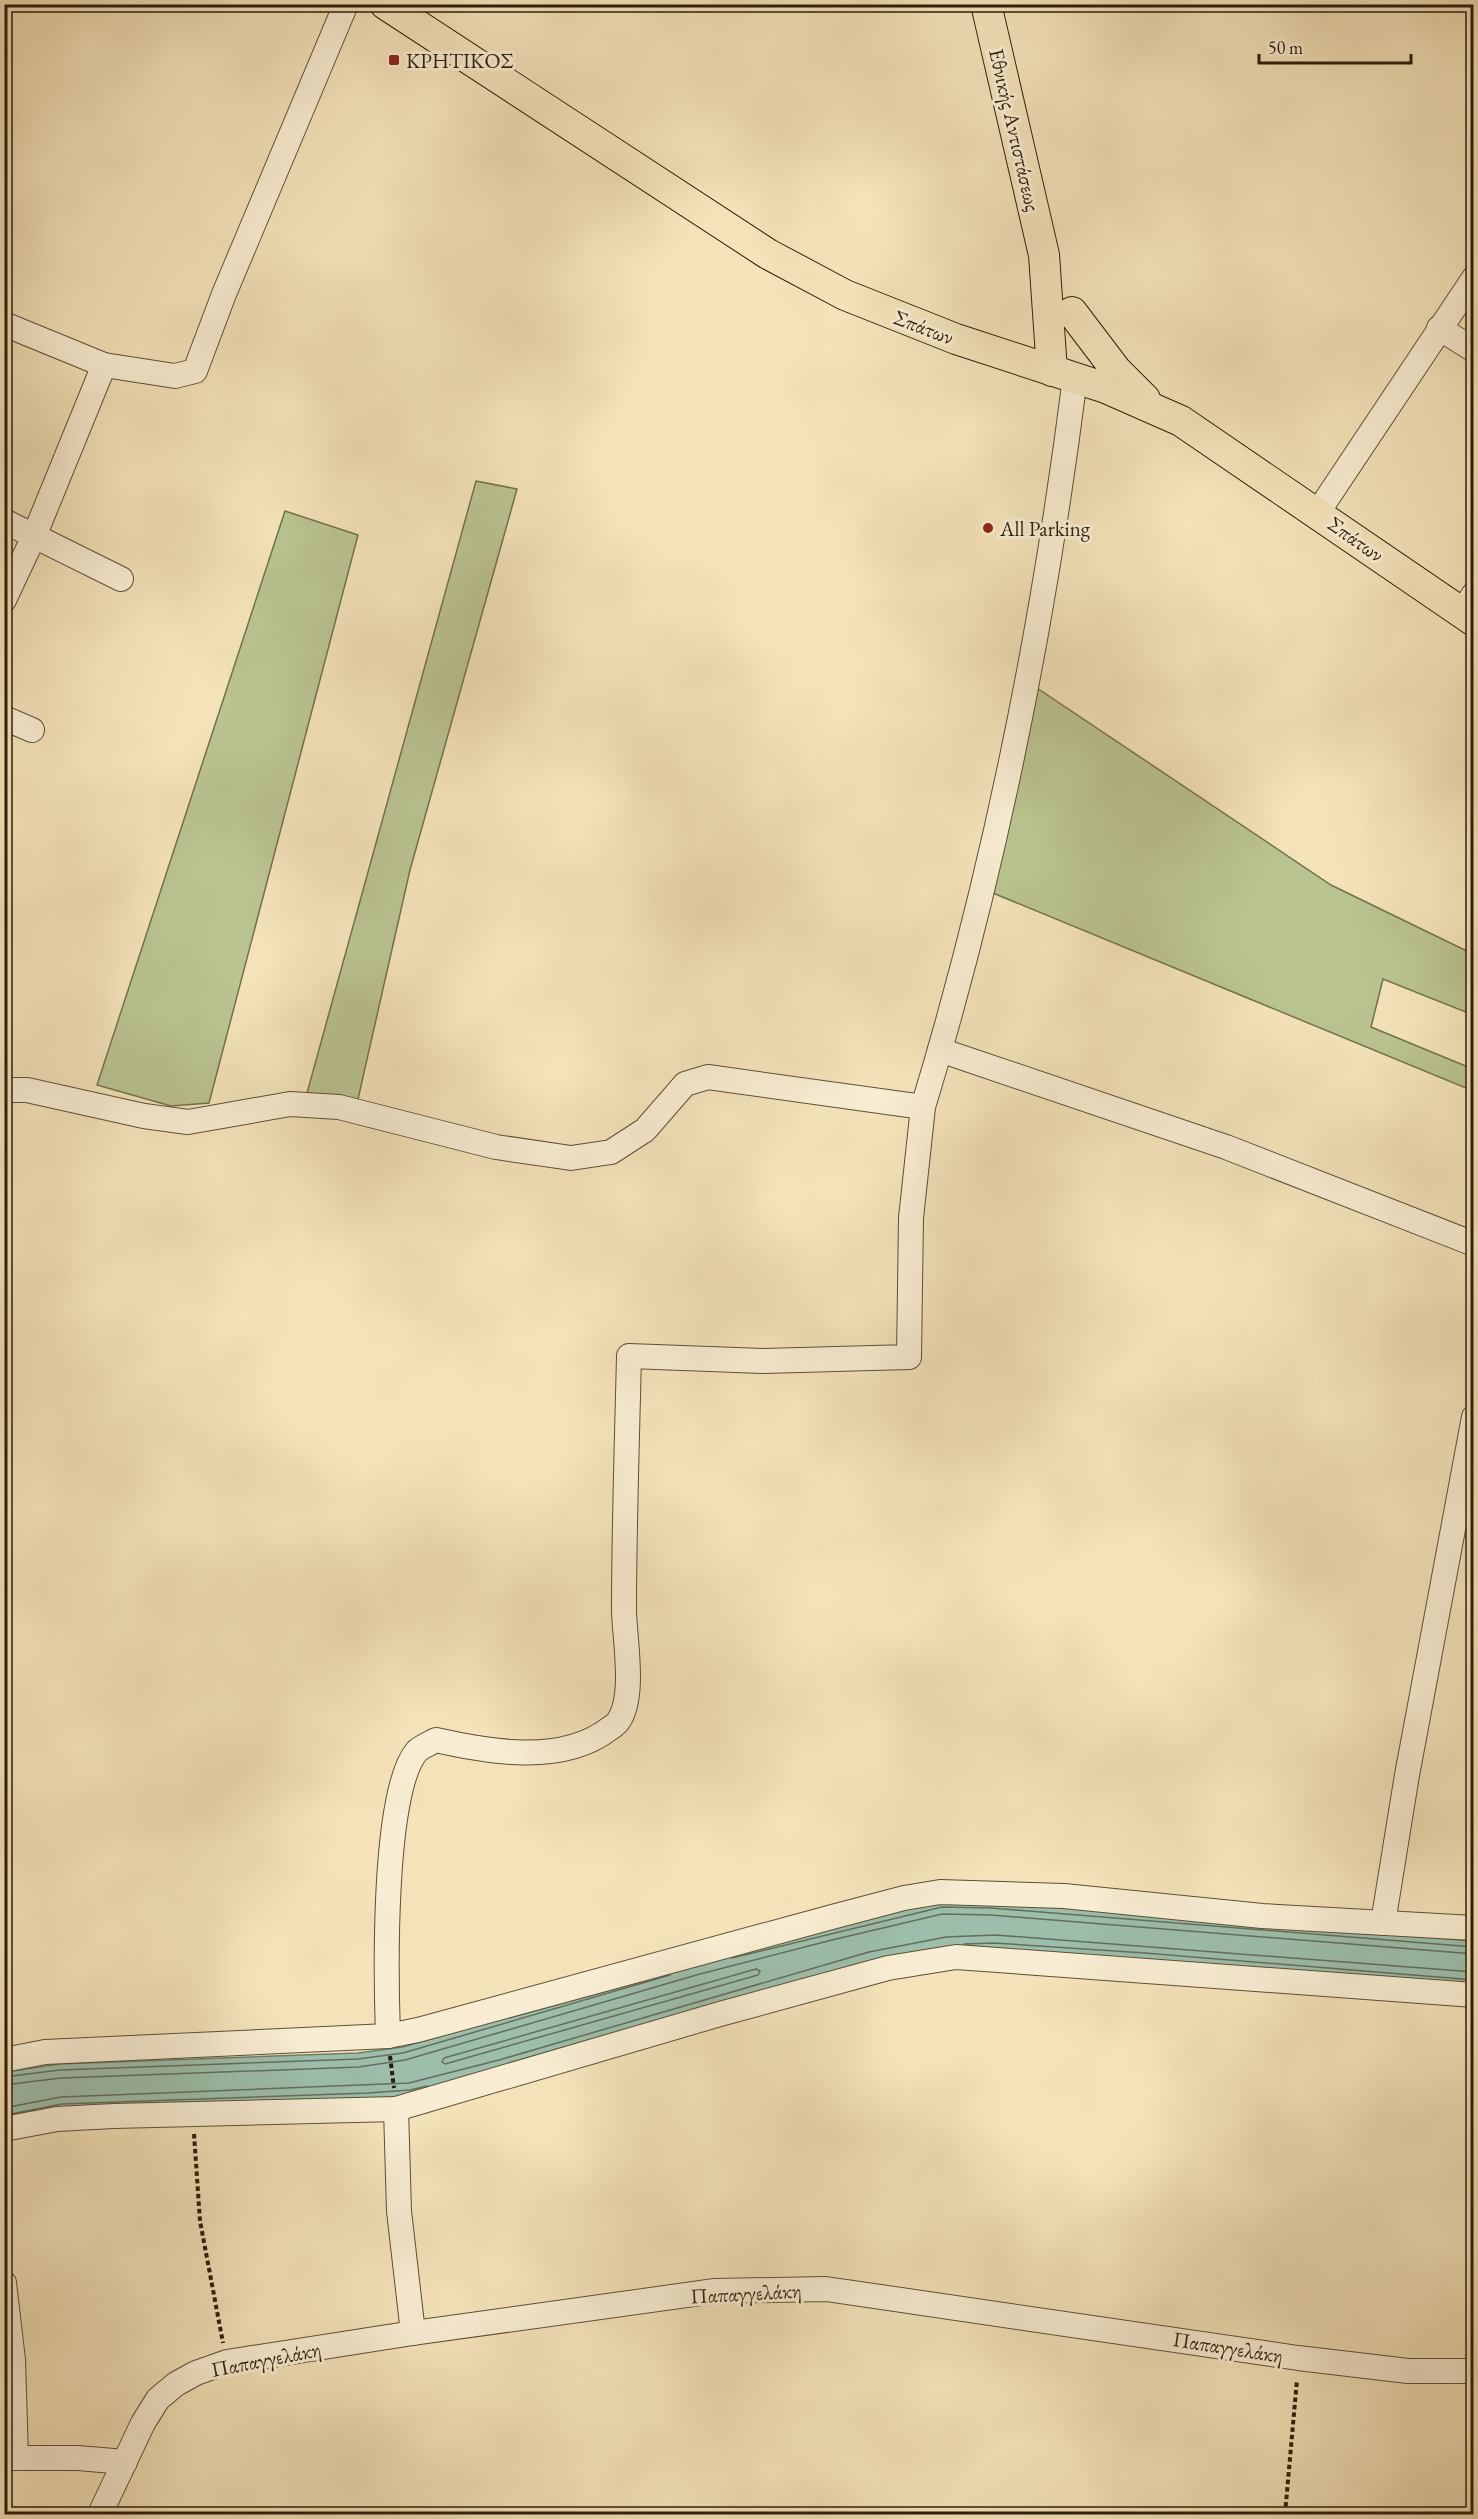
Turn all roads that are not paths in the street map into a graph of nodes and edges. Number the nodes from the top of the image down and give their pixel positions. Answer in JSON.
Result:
{"nodes":[{"id":1,"x":346,"y":4,"type":"edge"},
{"id":2,"x":385,"y":4,"type":"edge"},
{"id":3,"x":986,"y":4,"type":"edge"},
{"id":4,"x":1044,"y":255,"type":"junction"},
{"id":5,"x":1473,"y":278,"type":"edge"},
{"id":6,"x":1072,"y":312,"type":"junction"},
{"id":7,"x":4,"y":324,"type":"edge"},
{"id":8,"x":1439,"y":328,"type":"junction"},
{"id":9,"x":1473,"y":350,"type":"edge"},
{"id":10,"x":104,"y":365,"type":"junction"},
{"id":11,"x":1064,"y":375,"type":"junction"},
{"id":12,"x":1159,"y":411,"type":"junction"},
{"id":13,"x":1318,"y":512,"type":"junction"},
{"id":14,"x":4,"y":520,"type":"edge"},
{"id":15,"x":35,"y":534,"type":"junction"},
{"id":16,"x":121,"y":579,"type":"dead end"},
{"id":17,"x":4,"y":600,"type":"edge"},
{"id":18,"x":1470,"y":609,"type":"edge"},
{"id":19,"x":4,"y":718,"type":"edge"},
{"id":20,"x":32,"y":730,"type":"dead end"},
{"id":21,"x":940,"y":1050,"type":"junction"},
{"id":22,"x":4,"y":1090,"type":"edge"},
{"id":23,"x":923,"y":1107,"type":"junction"},
{"id":24,"x":1473,"y":1244,"type":"edge"},
{"id":25,"x":1473,"y":1417,"type":"edge"},
{"id":26,"x":1467,"y":1479,"type":"edge"},
{"id":27,"x":1383,"y":1923,"type":"junction"},
{"id":28,"x":1473,"y":1928,"type":"edge"},
{"id":29,"x":1473,"y":1995,"type":"edge"},
{"id":30,"x":388,"y":2036,"type":"junction"},
{"id":31,"x":4,"y":2060,"type":"edge"},
{"id":32,"x":396,"y":2109,"type":"junction"},
{"id":33,"x":4,"y":2129,"type":"edge"},
{"id":34,"x":4,"y":2283,"type":"edge"},
{"id":35,"x":413,"y":2333,"type":"junction"},
{"id":36,"x":1473,"y":2371,"type":"edge"},
{"id":37,"x":10,"y":2458,"type":"edge"},
{"id":38,"x":125,"y":2462,"type":"junction"},
{"id":39,"x":100,"y":2514,"type":"edge"}],
"edges":[{"from":1,"to":10,"type":"street"},
{"from":2,"to":11,"type":"main road","name":"Σπάτων"},
{"from":3,"to":4,"type":"main road","name":"Εθνικής Αντιστάσεως"},
{"from":4,"to":6,"type":"main road","name":"Εθνικής Αντιστάσεως"},
{"from":4,"to":11,"type":"main road","name":"Εθνικής Αντιστάσεως"},
{"from":5,"to":8,"type":"street"},
{"from":6,"to":11,"type":"main road"},
{"from":6,"to":12,"type":"main road","name":"Εθνικής Αντιστάσεως"},
{"from":7,"to":10,"type":"street"},
{"from":8,"to":9,"type":"street"},
{"from":8,"to":13,"type":"street"},
{"from":10,"to":15,"type":"street"},
{"from":11,"to":12,"type":"main road","name":"Σπάτων"},
{"from":11,"to":21,"type":"street"},
{"from":12,"to":13,"type":"main road","name":"Σπάτων"},
{"from":13,"to":18,"type":"main road","name":"Σπάτων"},
{"from":14,"to":15,"type":"street"},
{"from":15,"to":16,"type":"street"},
{"from":15,"to":17,"type":"street"},
{"from":19,"to":20,"type":"street"},
{"from":21,"to":23,"type":"street"},
{"from":21,"to":24,"type":"street"},
{"from":22,"to":23,"type":"street"},
{"from":23,"to":30,"type":"street"},
{"from":25,"to":26,"type":"street"},
{"from":26,"to":27,"type":"street"},
{"from":27,"to":28,"type":"street"},
{"from":27,"to":30,"type":"street"},
{"from":29,"to":32,"type":"street"},
{"from":30,"to":31,"type":"street"},
{"from":32,"to":33,"type":"street"},
{"from":32,"to":35,"type":"street"},
{"from":34,"to":37,"type":"street"},
{"from":35,"to":36,"type":"street","name":"Παπαγγελάκη"},
{"from":35,"to":38,"type":"street","name":"Παπαγγελάκη"},
{"from":37,"to":38,"type":"street"},
{"from":38,"to":39,"type":"street","name":"Παπαγγελάκη"}]}
